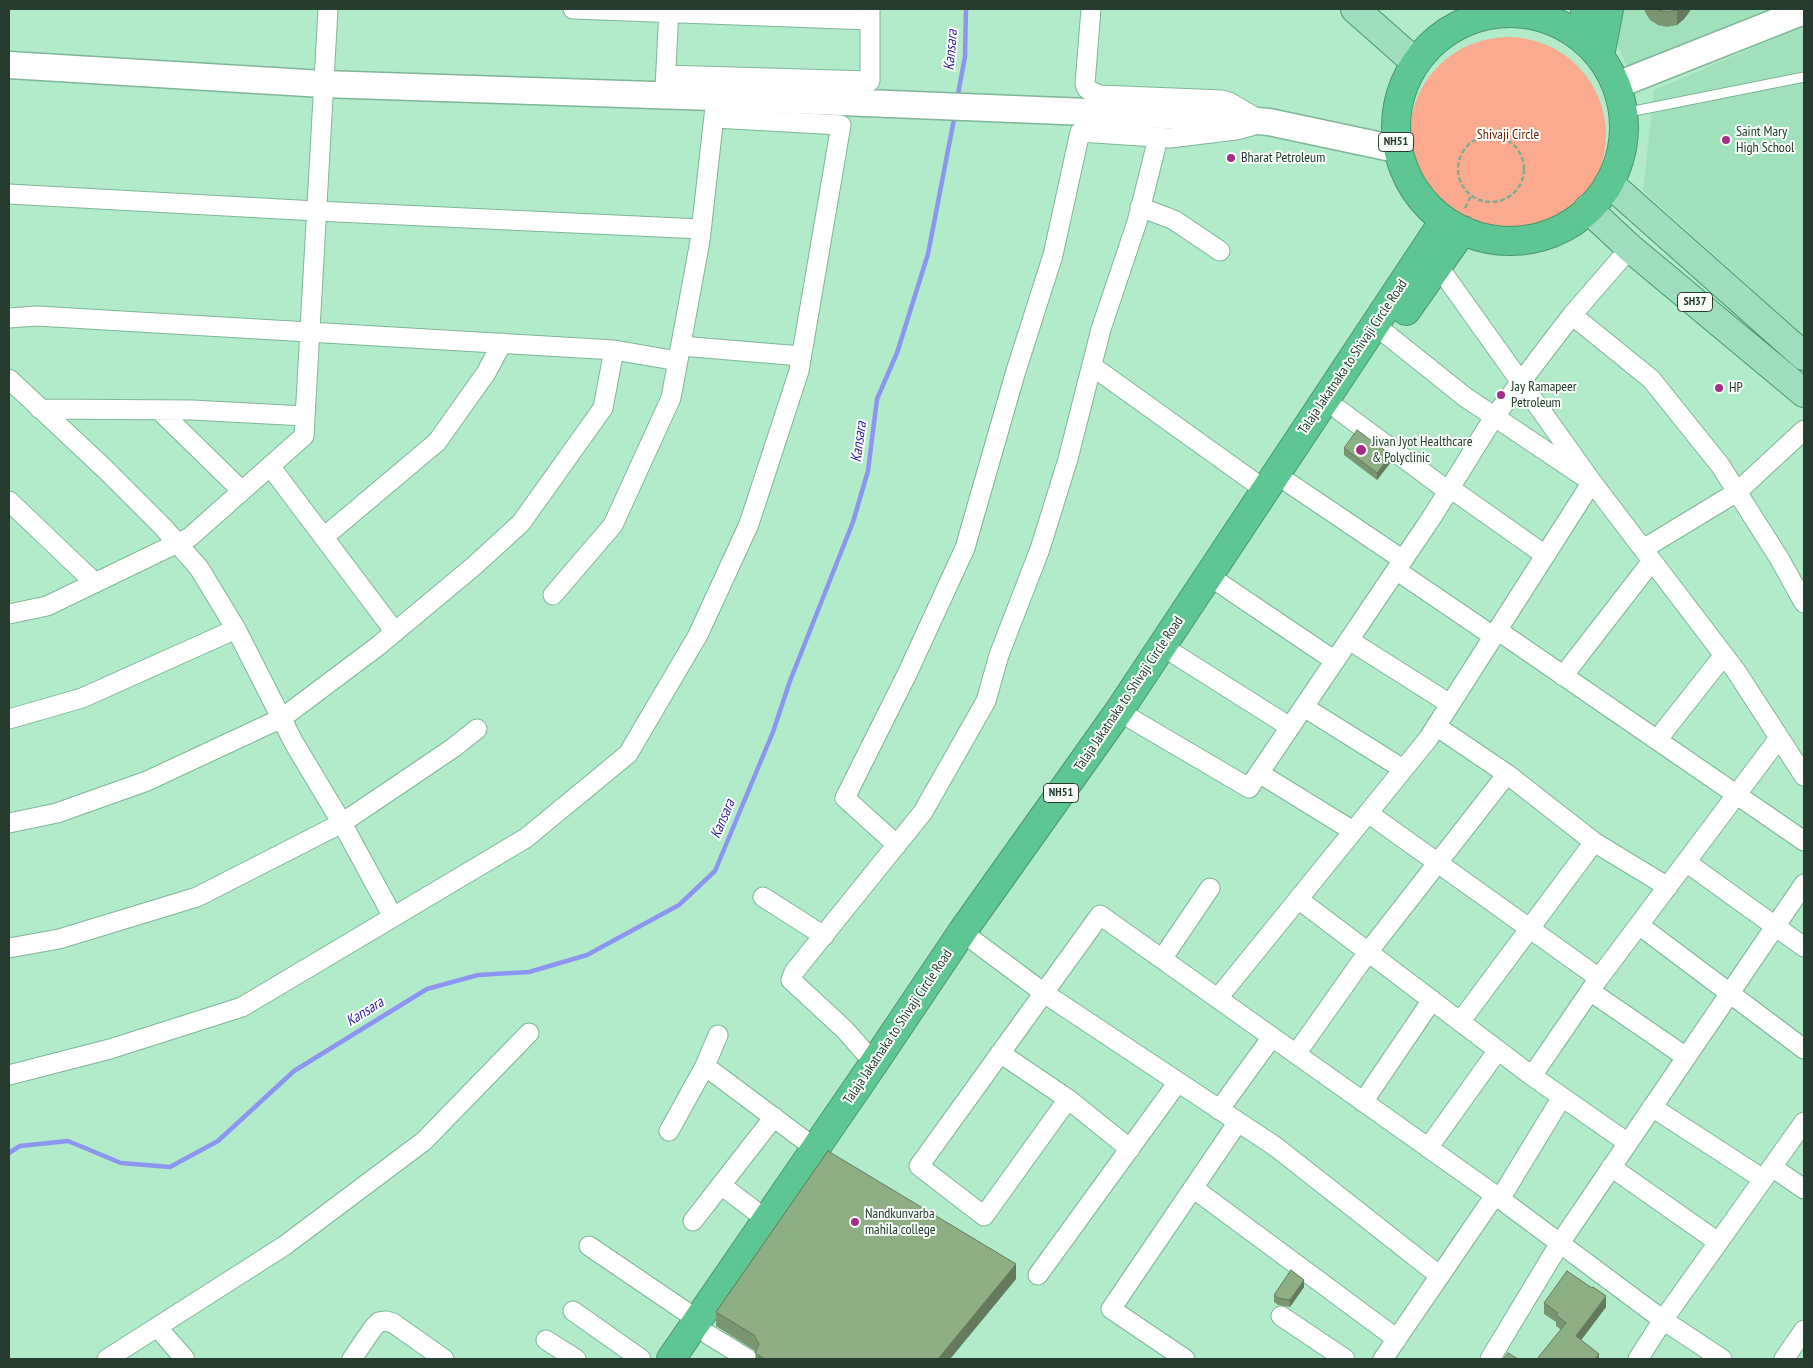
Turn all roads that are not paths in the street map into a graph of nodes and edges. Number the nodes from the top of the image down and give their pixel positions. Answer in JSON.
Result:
{"nodes":[{"id":1,"x":328,"y":9,"type":"edge"},
{"id":2,"x":573,"y":9,"type":"edge"},
{"id":3,"x":1090,"y":9,"type":"edge"},
{"id":4,"x":1356,"y":9,"type":"edge"},
{"id":5,"x":1586,"y":9,"type":"edge"},
{"id":6,"x":1609,"y":9,"type":"edge"},
{"id":7,"x":669,"y":11,"type":"edge"},
{"id":8,"x":1804,"y":11,"type":"edge"},
{"id":9,"x":870,"y":14,"type":"edge"},
{"id":10,"x":1580,"y":36,"type":"junction"},
{"id":11,"x":1600,"y":56,"type":"junction"},
{"id":12,"x":1415,"y":62,"type":"junction"},
{"id":13,"x":9,"y":65,"type":"edge"},
{"id":14,"x":1804,"y":77,"type":"edge"},
{"id":15,"x":323,"y":84,"type":"junction"},
{"id":16,"x":1617,"y":85,"type":"junction"},
{"id":17,"x":666,"y":86,"type":"junction"},
{"id":18,"x":715,"y":108,"type":"junction"},
{"id":19,"x":1624,"y":113,"type":"junction"},
{"id":20,"x":1265,"y":121,"type":"junction"},
{"id":21,"x":1158,"y":138,"type":"junction"},
{"id":22,"x":1396,"y":149,"type":"junction"},
{"id":23,"x":1608,"y":183,"type":"junction"},
{"id":24,"x":9,"y":194,"type":"edge"},
{"id":25,"x":1140,"y":207,"type":"junction"},
{"id":26,"x":1588,"y":209,"type":"junction"},
{"id":27,"x":316,"y":211,"type":"junction"},
{"id":28,"x":1453,"y":226,"type":"junction"},
{"id":29,"x":701,"y":229,"type":"junction"},
{"id":30,"x":1630,"y":248,"type":"junction"},
{"id":31,"x":1220,"y":251,"type":"dead end"},
{"id":32,"x":1438,"y":266,"type":"junction"},
{"id":33,"x":1572,"y":315,"type":"junction"},
{"id":34,"x":9,"y":318,"type":"edge"},
{"id":35,"x":1382,"y":330,"type":"junction"},
{"id":36,"x":310,"y":332,"type":"junction"},
{"id":37,"x":502,"y":344,"type":"junction"},
{"id":38,"x":614,"y":350,"type":"junction"},
{"id":39,"x":679,"y":354,"type":"junction"},
{"id":40,"x":801,"y":356,"type":"junction"},
{"id":41,"x":1804,"y":356,"type":"edge"},
{"id":42,"x":1092,"y":366,"type":"junction"},
{"id":43,"x":9,"y":380,"type":"edge"},
{"id":44,"x":1522,"y":381,"type":"junction"},
{"id":45,"x":1804,"y":394,"type":"edge"},
{"id":46,"x":40,"y":409,"type":"junction"},
{"id":47,"x":159,"y":410,"type":"junction"},
{"id":48,"x":1339,"y":410,"type":"junction"},
{"id":49,"x":305,"y":416,"type":"junction"},
{"id":50,"x":1494,"y":417,"type":"junction"},
{"id":51,"x":1804,"y":430,"type":"edge"},
{"id":52,"x":270,"y":466,"type":"junction"},
{"id":53,"x":1592,"y":482,"type":"junction"},
{"id":54,"x":1277,"y":486,"type":"junction"},
{"id":55,"x":242,"y":490,"type":"junction"},
{"id":56,"x":1449,"y":490,"type":"junction"},
{"id":57,"x":1737,"y":492,"type":"junction"},
{"id":58,"x":9,"y":501,"type":"edge"},
{"id":59,"x":324,"y":538,"type":"junction"},
{"id":60,"x":177,"y":543,"type":"junction"},
{"id":61,"x":1545,"y":555,"type":"junction"},
{"id":62,"x":1647,"y":555,"type":"junction"},
{"id":63,"x":1400,"y":565,"type":"junction"},
{"id":64,"x":95,"y":583,"type":"junction"},
{"id":65,"x":1221,"y":584,"type":"junction"},
{"id":66,"x":554,"y":595,"type":"dead end"},
{"id":67,"x":1804,"y":603,"type":"edge"},
{"id":68,"x":11,"y":611,"type":"edge"},
{"id":69,"x":236,"y":629,"type":"junction"},
{"id":70,"x":396,"y":632,"type":"junction"},
{"id":71,"x":1495,"y":633,"type":"junction"},
{"id":72,"x":1349,"y":640,"type":"junction"},
{"id":73,"x":1173,"y":654,"type":"junction"},
{"id":74,"x":1724,"y":655,"type":"junction"},
{"id":75,"x":1335,"y":661,"type":"junction"},
{"id":76,"x":1563,"y":676,"type":"junction"},
{"id":77,"x":1450,"y":704,"type":"junction"},
{"id":78,"x":1304,"y":707,"type":"junction"},
{"id":79,"x":282,"y":718,"type":"junction"},
{"id":80,"x":1130,"y":718,"type":"junction"},
{"id":81,"x":9,"y":719,"type":"edge"},
{"id":82,"x":1436,"y":726,"type":"junction"},
{"id":83,"x":1290,"y":727,"type":"junction"},
{"id":84,"x":477,"y":730,"type":"dead end"},
{"id":85,"x":1779,"y":738,"type":"junction"},
{"id":86,"x":1657,"y":740,"type":"junction"},
{"id":87,"x":1403,"y":770,"type":"junction"},
{"id":88,"x":1803,"y":771,"type":"edge"},
{"id":89,"x":1259,"y":773,"type":"junction"},
{"id":90,"x":1507,"y":774,"type":"junction"},
{"id":91,"x":1736,"y":796,"type":"junction"},
{"id":92,"x":1368,"y":813,"type":"junction"},
{"id":93,"x":9,"y":823,"type":"edge"},
{"id":94,"x":342,"y":823,"type":"junction"},
{"id":95,"x":1353,"y":831,"type":"junction"},
{"id":96,"x":1804,"y":841,"type":"edge"},
{"id":97,"x":1594,"y":842,"type":"junction"},
{"id":98,"x":897,"y":846,"type":"junction"},
{"id":99,"x":1686,"y":862,"type":"junction"},
{"id":100,"x":1438,"y":863,"type":"junction"},
{"id":101,"x":1804,"y":884,"type":"edge"},
{"id":102,"x":1668,"y":887,"type":"junction"},
{"id":103,"x":1210,"y":888,"type":"dead end"},
{"id":104,"x":762,"y":896,"type":"dead end"},
{"id":105,"x":1298,"y":899,"type":"junction"},
{"id":106,"x":393,"y":917,"type":"junction"},
{"id":107,"x":1639,"y":925,"type":"junction"},
{"id":108,"x":1775,"y":926,"type":"junction"},
{"id":109,"x":1530,"y":929,"type":"junction"},
{"id":110,"x":824,"y":936,"type":"junction"},
{"id":111,"x":968,"y":936,"type":"junction"},
{"id":112,"x":1804,"y":947,"type":"edge"},
{"id":113,"x":9,"y":948,"type":"edge"},
{"id":114,"x":1368,"y":952,"type":"junction"},
{"id":115,"x":1162,"y":959,"type":"junction"},
{"id":116,"x":1595,"y":985,"type":"junction"},
{"id":117,"x":1044,"y":993,"type":"junction"},
{"id":118,"x":1730,"y":993,"type":"junction"},
{"id":119,"x":1218,"y":998,"type":"junction"},
{"id":120,"x":1432,"y":1000,"type":"junction"},
{"id":121,"x":1460,"y":1022,"type":"junction"},
{"id":122,"x":528,"y":1033,"type":"dead end"},
{"id":123,"x":718,"y":1035,"type":"dead end"},
{"id":124,"x":1272,"y":1037,"type":"junction"},
{"id":125,"x":1804,"y":1049,"type":"edge"},
{"id":126,"x":1498,"y":1050,"type":"junction"},
{"id":127,"x":1000,"y":1053,"type":"junction"},
{"id":128,"x":1296,"y":1054,"type":"junction"},
{"id":129,"x":1686,"y":1057,"type":"junction"},
{"id":130,"x":874,"y":1063,"type":"junction"},
{"id":131,"x":705,"y":1066,"type":"junction"},
{"id":132,"x":9,"y":1075,"type":"edge"},
{"id":133,"x":1532,"y":1076,"type":"junction"},
{"id":134,"x":1178,"y":1082,"type":"junction"},
{"id":135,"x":1562,"y":1097,"type":"junction"},
{"id":136,"x":1068,"y":1099,"type":"junction"},
{"id":137,"x":1363,"y":1102,"type":"junction"},
{"id":138,"x":1652,"y":1107,"type":"junction"},
{"id":139,"x":1219,"y":1110,"type":"junction"},
{"id":140,"x":774,"y":1118,"type":"junction"},
{"id":141,"x":1238,"y":1122,"type":"junction"},
{"id":142,"x":1804,"y":1122,"type":"edge"},
{"id":143,"x":669,"y":1130,"type":"dead end"},
{"id":144,"x":1628,"y":1143,"type":"junction"},
{"id":145,"x":816,"y":1148,"type":"junction"},
{"id":146,"x":1428,"y":1148,"type":"junction"},
{"id":147,"x":1130,"y":1149,"type":"junction"},
{"id":148,"x":1611,"y":1167,"type":"junction"},
{"id":149,"x":1767,"y":1173,"type":"junction"},
{"id":150,"x":721,"y":1186,"type":"junction"},
{"id":151,"x":1193,"y":1188,"type":"junction"},
{"id":152,"x":1804,"y":1189,"type":"edge"},
{"id":153,"x":1497,"y":1197,"type":"junction"},
{"id":154,"x":767,"y":1220,"type":"junction"},
{"id":155,"x":693,"y":1221,"type":"dead end"},
{"id":156,"x":1718,"y":1242,"type":"junction"},
{"id":157,"x":1560,"y":1243,"type":"junction"},
{"id":158,"x":589,"y":1246,"type":"dead end"},
{"id":159,"x":1038,"y":1275,"type":"dead end"},
{"id":160,"x":1440,"y":1276,"type":"junction"},
{"id":161,"x":573,"y":1311,"type":"dead end"},
{"id":162,"x":1281,"y":1316,"type":"dead end"},
{"id":163,"x":1663,"y":1320,"type":"junction"},
{"id":164,"x":157,"y":1327,"type":"junction"},
{"id":165,"x":704,"y":1328,"type":"junction"},
{"id":166,"x":1804,"y":1330,"type":"edge"},
{"id":167,"x":1397,"y":1339,"type":"junction"},
{"id":168,"x":546,"y":1340,"type":"dead end"},
{"id":169,"x":1164,"y":1353,"type":"edge"},
{"id":170,"x":107,"y":1359,"type":"edge"},
{"id":171,"x":186,"y":1359,"type":"edge"},
{"id":172,"x":352,"y":1359,"type":"edge"},
{"id":173,"x":444,"y":1359,"type":"edge"},
{"id":174,"x":576,"y":1359,"type":"edge"},
{"id":175,"x":641,"y":1359,"type":"edge"},
{"id":176,"x":671,"y":1359,"type":"edge"},
{"id":177,"x":693,"y":1359,"type":"edge"},
{"id":178,"x":748,"y":1359,"type":"edge"},
{"id":179,"x":1185,"y":1359,"type":"edge"},
{"id":180,"x":1345,"y":1359,"type":"edge"},
{"id":181,"x":1383,"y":1359,"type":"edge"},
{"id":182,"x":1490,"y":1359,"type":"edge"},
{"id":183,"x":1638,"y":1359,"type":"edge"},
{"id":184,"x":1722,"y":1359,"type":"edge"},
{"id":185,"x":1784,"y":1359,"type":"edge"}],
"edges":[{"from":1,"to":15,"type":"street"},
{"from":2,"to":7,"type":"street"},
{"from":3,"to":20,"type":"street"},
{"from":4,"to":12,"type":"main road"},
{"from":5,"to":10,"type":"highway"},
{"from":6,"to":11,"type":"highway"},
{"from":7,"to":9,"type":"street"},
{"from":7,"to":17,"type":"street"},
{"from":8,"to":16,"type":"street"},
{"from":9,"to":17,"type":"street"},
{"from":10,"to":11,"type":"highway","number":"NH51"},
{"from":10,"to":12,"type":"highway","number":"NH51"},
{"from":11,"to":16,"type":"highway","number":"NH51"},
{"from":12,"to":22,"type":"highway","number":"NH51"},
{"from":13,"to":15,"type":"street"},
{"from":14,"to":19,"type":"lane"},
{"from":15,"to":17,"type":"street"},
{"from":15,"to":27,"type":"street"},
{"from":16,"to":19,"type":"highway","number":"NH51"},
{"from":17,"to":18,"type":"street"},
{"from":18,"to":20,"type":"street"},
{"from":18,"to":29,"type":"street"},
{"from":18,"to":40,"type":"street"},
{"from":19,"to":23,"type":"highway","number":"NH51"},
{"from":20,"to":21,"type":"street"},
{"from":20,"to":22,"type":"street"},
{"from":21,"to":25,"type":"street"},
{"from":21,"to":98,"type":"street"},
{"from":22,"to":28,"type":"highway","number":"NH51"},
{"from":23,"to":26,"type":"highway","number":"NH51"},
{"from":23,"to":41,"type":"main road","number":"SH37"},
{"from":24,"to":27,"type":"street"},
{"from":25,"to":31,"type":"street"},
{"from":25,"to":42,"type":"street"},
{"from":26,"to":28,"type":"highway","number":"NH51"},
{"from":26,"to":30,"type":"main road","number":"SH37"},
{"from":27,"to":29,"type":"street"},
{"from":27,"to":36,"type":"street"},
{"from":28,"to":32,"type":"highway","name":"Talaja Jakatnaka to Shivaji Circle Road","number":"NH51"},
{"from":28,"to":35,"type":"highway","name":"Talaja Jakatnaka to Shivaji Circle Road","number":"NH51"},
{"from":29,"to":39,"type":"street"},
{"from":30,"to":33,"type":"street"},
{"from":30,"to":45,"type":"main road","number":"SH37"},
{"from":32,"to":35,"type":"highway","name":"Talaja Jakatnaka to Shivaji Circle Road","number":"NH51"},
{"from":32,"to":44,"type":"street"},
{"from":33,"to":44,"type":"street"},
{"from":33,"to":57,"type":"street"},
{"from":34,"to":36,"type":"street"},
{"from":35,"to":48,"type":"highway","name":"Talaja Jakatnaka to Shivaji Circle Road","number":"NH51"},
{"from":35,"to":50,"type":"street"},
{"from":35,"to":54,"type":"highway","name":"Talaja Jakatnaka to Shivaji Circle Road","number":"NH51"},
{"from":36,"to":37,"type":"street"},
{"from":36,"to":49,"type":"street"},
{"from":37,"to":38,"type":"street"},
{"from":37,"to":59,"type":"street"},
{"from":38,"to":39,"type":"street"},
{"from":38,"to":70,"type":"street"},
{"from":39,"to":40,"type":"street"},
{"from":39,"to":66,"type":"street"},
{"from":40,"to":106,"type":"street"},
{"from":42,"to":54,"type":"street"},
{"from":42,"to":98,"type":"street"},
{"from":43,"to":46,"type":"street"},
{"from":44,"to":50,"type":"street"},
{"from":44,"to":53,"type":"street"},
{"from":46,"to":47,"type":"street"},
{"from":46,"to":60,"type":"street"},
{"from":47,"to":49,"type":"street"},
{"from":47,"to":55,"type":"street"},
{"from":48,"to":54,"type":"highway","name":"Talaja Jakatnaka to Shivaji Circle Road","number":"NH51"},
{"from":48,"to":56,"type":"street"},
{"from":49,"to":52,"type":"street"},
{"from":50,"to":53,"type":"street"},
{"from":50,"to":56,"type":"street"},
{"from":51,"to":57,"type":"street"},
{"from":52,"to":55,"type":"street"},
{"from":52,"to":59,"type":"street"},
{"from":53,"to":61,"type":"street"},
{"from":53,"to":62,"type":"street"},
{"from":54,"to":63,"type":"street"},
{"from":54,"to":65,"type":"highway","name":"Talaja Jakatnaka to Shivaji Circle Road","number":"NH51"},
{"from":54,"to":111,"type":"highway","name":"Talaja Jakatnaka to Shivaji Circle Road","number":"NH51"},
{"from":55,"to":60,"type":"street"},
{"from":56,"to":61,"type":"street"},
{"from":56,"to":63,"type":"street"},
{"from":57,"to":62,"type":"street"},
{"from":57,"to":67,"type":"street"},
{"from":58,"to":64,"type":"street"},
{"from":59,"to":70,"type":"street"},
{"from":60,"to":64,"type":"street"},
{"from":60,"to":69,"type":"street"},
{"from":61,"to":71,"type":"street"},
{"from":62,"to":74,"type":"street"},
{"from":62,"to":76,"type":"street"},
{"from":63,"to":71,"type":"street"},
{"from":63,"to":72,"type":"street"},
{"from":64,"to":68,"type":"street"},
{"from":65,"to":73,"type":"highway","name":"Talaja Jakatnaka to Shivaji Circle Road","number":"NH51"},
{"from":65,"to":75,"type":"street"},
{"from":69,"to":79,"type":"street"},
{"from":69,"to":81,"type":"street"},
{"from":70,"to":79,"type":"street"},
{"from":71,"to":76,"type":"street"},
{"from":71,"to":77,"type":"street"},
{"from":72,"to":75,"type":"street"},
{"from":72,"to":77,"type":"street"},
{"from":73,"to":80,"type":"highway","name":"Talaja Jakatnaka to Shivaji Circle Road","number":"NH51"},
{"from":73,"to":83,"type":"street"},
{"from":74,"to":85,"type":"street"},
{"from":74,"to":86,"type":"street"},
{"from":75,"to":78,"type":"street"},
{"from":76,"to":86,"type":"street"},
{"from":77,"to":82,"type":"street"},
{"from":78,"to":83,"type":"street"},
{"from":78,"to":87,"type":"street"},
{"from":79,"to":93,"type":"street"},
{"from":79,"to":94,"type":"street"},
{"from":80,"to":89,"type":"street"},
{"from":80,"to":111,"type":"highway","name":"Talaja Jakatnaka to Shivaji Circle Road","number":"NH51"},
{"from":82,"to":87,"type":"street"},
{"from":82,"to":90,"type":"street"},
{"from":83,"to":89,"type":"street"},
{"from":84,"to":94,"type":"street"},
{"from":85,"to":88,"type":"street"},
{"from":85,"to":91,"type":"street"},
{"from":86,"to":91,"type":"street"},
{"from":87,"to":92,"type":"street"},
{"from":89,"to":95,"type":"street"},
{"from":90,"to":97,"type":"street"},
{"from":90,"to":100,"type":"street"},
{"from":91,"to":96,"type":"street"},
{"from":91,"to":99,"type":"street"},
{"from":92,"to":95,"type":"street"},
{"from":92,"to":100,"type":"street"},
{"from":94,"to":106,"type":"street"},
{"from":94,"to":113,"type":"street"},
{"from":95,"to":105,"type":"street"},
{"from":97,"to":102,"type":"street"},
{"from":97,"to":109,"type":"street"},
{"from":98,"to":110,"type":"street"},
{"from":99,"to":102,"type":"street"},
{"from":99,"to":108,"type":"street"},
{"from":100,"to":109,"type":"street"},
{"from":100,"to":114,"type":"street"},
{"from":101,"to":108,"type":"street"},
{"from":102,"to":107,"type":"street"},
{"from":103,"to":115,"type":"street"},
{"from":104,"to":110,"type":"street"},
{"from":105,"to":114,"type":"street"},
{"from":105,"to":119,"type":"street"},
{"from":106,"to":132,"type":"street"},
{"from":107,"to":116,"type":"street"},
{"from":107,"to":118,"type":"street"},
{"from":108,"to":112,"type":"street"},
{"from":108,"to":118,"type":"street"},
{"from":109,"to":116,"type":"street"},
{"from":109,"to":121,"type":"street"},
{"from":110,"to":130,"type":"street"},
{"from":111,"to":117,"type":"street"},
{"from":111,"to":130,"type":"highway","name":"Talaja Jakatnaka to Shivaji Circle Road","number":"NH51"},
{"from":111,"to":165,"type":"highway","name":"Talaja Jakatnaka to Shivaji Circle Road","number":"NH51"},
{"from":114,"to":120,"type":"street"},
{"from":114,"to":128,"type":"street"},
{"from":115,"to":117,"type":"street"},
{"from":115,"to":119,"type":"street"},
{"from":116,"to":129,"type":"street"},
{"from":116,"to":133,"type":"street"},
{"from":117,"to":127,"type":"street"},
{"from":117,"to":134,"type":"street"},
{"from":118,"to":125,"type":"street"},
{"from":118,"to":129,"type":"street"},
{"from":119,"to":124,"type":"street"},
{"from":120,"to":121,"type":"street"},
{"from":120,"to":137,"type":"street"},
{"from":121,"to":126,"type":"street"},
{"from":122,"to":164,"type":"street"},
{"from":123,"to":131,"type":"street"},
{"from":124,"to":128,"type":"street"},
{"from":124,"to":139,"type":"street"},
{"from":126,"to":133,"type":"street"},
{"from":126,"to":146,"type":"street"},
{"from":127,"to":136,"type":"street"},
{"from":127,"to":136,"type":"street"},
{"from":128,"to":137,"type":"street"},
{"from":129,"to":138,"type":"street"},
{"from":130,"to":145,"type":"highway","name":"Talaja Jakatnaka to Shivaji Circle Road","number":"NH51"},
{"from":131,"to":140,"type":"street"},
{"from":131,"to":143,"type":"street"},
{"from":133,"to":135,"type":"street"},
{"from":134,"to":139,"type":"street"},
{"from":134,"to":147,"type":"street"},
{"from":135,"to":144,"type":"street"},
{"from":135,"to":153,"type":"street"},
{"from":136,"to":147,"type":"street"},
{"from":137,"to":146,"type":"street"},
{"from":138,"to":144,"type":"street"},
{"from":138,"to":149,"type":"street"},
{"from":139,"to":141,"type":"street"},
{"from":140,"to":145,"type":"street"},
{"from":140,"to":150,"type":"street"},
{"from":141,"to":151,"type":"street"},
{"from":141,"to":160,"type":"street"},
{"from":142,"to":149,"type":"street"},
{"from":144,"to":148,"type":"street"},
{"from":145,"to":154,"type":"highway","name":"Talaja Jakatnaka to Shivaji Circle Road","number":"NH51"},
{"from":146,"to":153,"type":"street"},
{"from":147,"to":159,"type":"street"},
{"from":148,"to":156,"type":"street"},
{"from":148,"to":157,"type":"street"},
{"from":149,"to":152,"type":"street"},
{"from":149,"to":156,"type":"street"},
{"from":150,"to":154,"type":"street"},
{"from":150,"to":155,"type":"street"},
{"from":151,"to":167,"type":"street"},
{"from":151,"to":169,"type":"street"},
{"from":153,"to":157,"type":"street"},
{"from":153,"to":160,"type":"street"},
{"from":154,"to":165,"type":"highway","name":"Talaja Jakatnaka to Shivaji Circle Road","number":"NH51"},
{"from":156,"to":163,"type":"street"},
{"from":157,"to":163,"type":"street"},
{"from":157,"to":182,"type":"street"},
{"from":158,"to":165,"type":"street"},
{"from":160,"to":167,"type":"street"},
{"from":161,"to":175,"type":"street"},
{"from":162,"to":180,"type":"street"},
{"from":163,"to":183,"type":"street"},
{"from":163,"to":184,"type":"street"},
{"from":164,"to":170,"type":"street"},
{"from":164,"to":171,"type":"street"},
{"from":165,"to":176,"type":"highway","name":"Talaja Jakatnaka to Shivaji Circle Road","number":"NH51"},
{"from":165,"to":177,"type":"highway","name":"Talaja Jakatnaka to Shivaji Circle Road","number":"NH51"},
{"from":165,"to":178,"type":"street"},
{"from":166,"to":185,"type":"street"},
{"from":167,"to":181,"type":"street"},
{"from":168,"to":174,"type":"street"},
{"from":169,"to":179,"type":"street"},
{"from":172,"to":173,"type":"street"}]}
